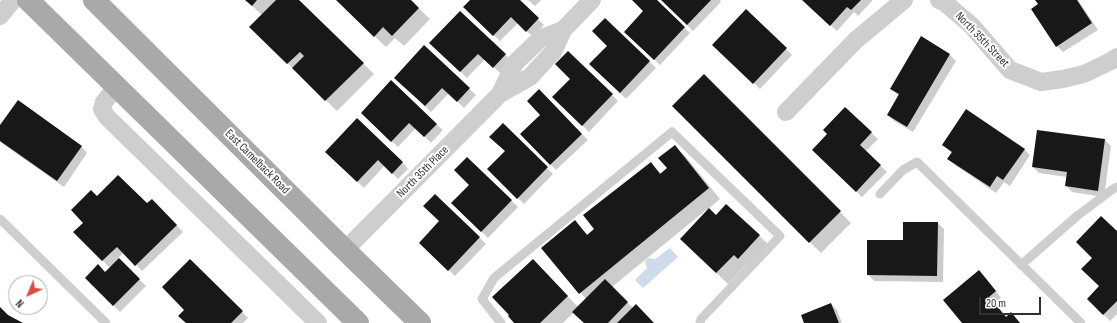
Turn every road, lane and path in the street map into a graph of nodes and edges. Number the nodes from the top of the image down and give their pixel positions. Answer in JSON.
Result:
{"nodes":[{"id":1,"x":13,"y":0,"type":"edge"},
{"id":2,"x":28,"y":0,"type":"edge"},
{"id":3,"x":94,"y":0,"type":"edge"},
{"id":4,"x":592,"y":0,"type":"edge"},
{"id":5,"x":904,"y":0,"type":"edge"},
{"id":6,"x":939,"y":0,"type":"edge"},
{"id":7,"x":0,"y":16,"type":"edge"},
{"id":8,"x":1117,"y":57,"type":"edge"},
{"id":9,"x":116,"y":87,"type":"junction"},
{"id":10,"x":786,"y":112,"type":"dead end"},
{"id":11,"x":1117,"y":188,"type":"edge"},
{"id":12,"x":880,"y":194,"type":"dead end"},
{"id":13,"x":0,"y":219,"type":"edge"},
{"id":14,"x":345,"y":250,"type":"junction"},
{"id":15,"x":1021,"y":265,"type":"junction"},
{"id":16,"x":106,"y":323,"type":"edge"},
{"id":17,"x":318,"y":323,"type":"edge"},
{"id":18,"x":358,"y":323,"type":"edge"},
{"id":19,"x":420,"y":323,"type":"edge"},
{"id":20,"x":501,"y":323,"type":"edge"},
{"id":21,"x":700,"y":323,"type":"edge"},
{"id":22,"x":1081,"y":323,"type":"edge"}],
"edges":[{"from":1,"to":7,"type":"street"},
{"from":2,"to":9,"type":"main road"},
{"from":3,"to":14,"type":"main road","name":"East Camelback Road"},
{"from":4,"to":14,"type":"street","name":"North 35th Place"},
{"from":5,"to":10,"type":"street"},
{"from":6,"to":8,"type":"street","name":"North 35th Street"},
{"from":9,"to":17,"type":"street"},
{"from":9,"to":18,"type":"main road"},
{"from":11,"to":15,"type":"lane"},
{"from":12,"to":15,"type":"lane"},
{"from":13,"to":16,"type":"lane"},
{"from":14,"to":19,"type":"main road","name":"East Camelback Road"},
{"from":15,"to":22,"type":"lane"},
{"from":20,"to":21,"type":"lane"}]}
